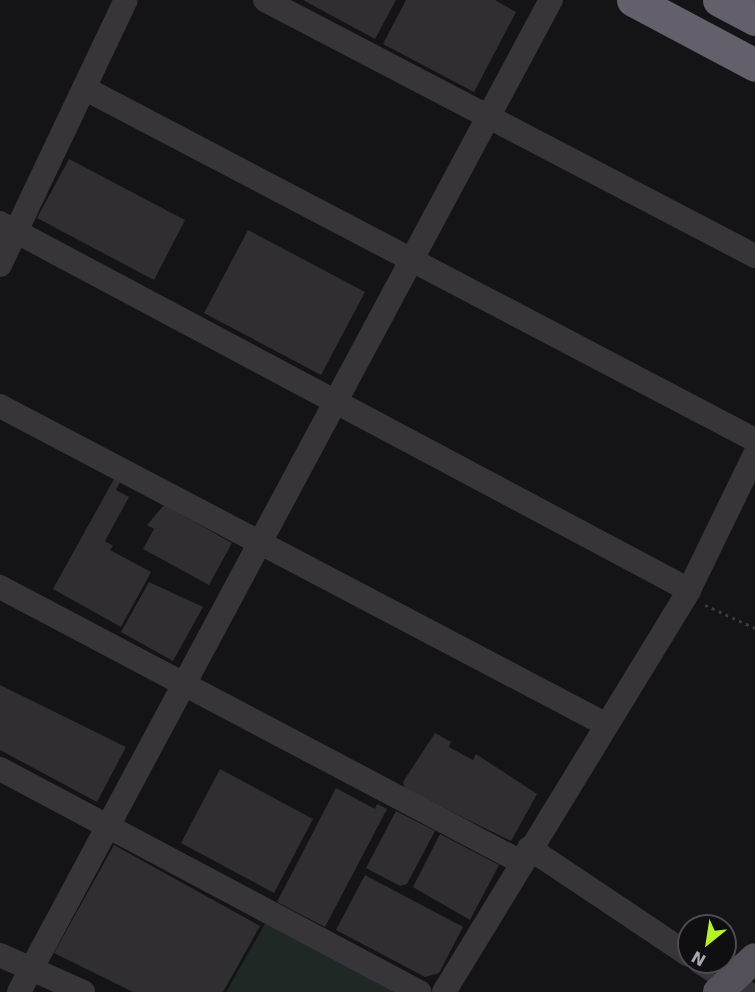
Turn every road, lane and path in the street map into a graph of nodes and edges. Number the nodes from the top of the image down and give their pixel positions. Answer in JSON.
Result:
{"nodes":[{"id":1,"x":126,"y":0,"type":"edge"},
{"id":2,"x":265,"y":0,"type":"edge"},
{"id":3,"x":551,"y":0,"type":"edge"},
{"id":4,"x":633,"y":0,"type":"edge"},
{"id":5,"x":719,"y":0,"type":"edge"},
{"id":6,"x":755,"y":20,"type":"edge"},
{"id":7,"x":755,"y":65,"type":"edge"},
{"id":8,"x":84,"y":88,"type":"junction"},
{"id":9,"x":489,"y":116,"type":"junction"},
{"id":10,"x":8,"y":227,"type":"edge"},
{"id":11,"x":755,"y":256,"type":"edge"},
{"id":12,"x":411,"y":258,"type":"junction"},
{"id":13,"x":0,"y":265,"type":"edge"},
{"id":14,"x":335,"y":400,"type":"junction"},
{"id":15,"x":0,"y":406,"type":"edge"},
{"id":16,"x":755,"y":440,"type":"edge"},
{"id":17,"x":755,"y":454,"type":"edge"},
{"id":18,"x":259,"y":542,"type":"junction"},
{"id":19,"x":0,"y":587,"type":"edge"},
{"id":20,"x":687,"y":593,"type":"junction"},
{"id":21,"x":755,"y":628,"type":"edge"},
{"id":22,"x":184,"y":683,"type":"junction"},
{"id":23,"x":605,"y":724,"type":"junction"},
{"id":24,"x":0,"y":768,"type":"edge"},
{"id":25,"x":107,"y":826,"type":"junction"},
{"id":26,"x":525,"y":855,"type":"junction"},
{"id":27,"x":677,"y":948,"type":"edge"},
{"id":28,"x":0,"y":955,"type":"edge"},
{"id":29,"x":755,"y":958,"type":"edge"},
{"id":30,"x":31,"y":969,"type":"junction"},
{"id":31,"x":714,"y":974,"type":"edge"},
{"id":32,"x":731,"y":988,"type":"edge"},
{"id":33,"x":19,"y":992,"type":"edge"},
{"id":34,"x":83,"y":992,"type":"edge"},
{"id":35,"x":419,"y":992,"type":"edge"},
{"id":36,"x":444,"y":992,"type":"edge"}],
"edges":[{"from":1,"to":8,"type":"street"},
{"from":2,"to":9,"type":"street"},
{"from":3,"to":9,"type":"street"},
{"from":4,"to":7,"type":"highway"},
{"from":5,"to":6,"type":"highway"},
{"from":8,"to":10,"type":"street"},
{"from":8,"to":12,"type":"street"},
{"from":9,"to":11,"type":"street"},
{"from":9,"to":12,"type":"street"},
{"from":10,"to":13,"type":"street"},
{"from":10,"to":14,"type":"street"},
{"from":12,"to":14,"type":"street"},
{"from":12,"to":16,"type":"street"},
{"from":14,"to":18,"type":"street"},
{"from":14,"to":20,"type":"street"},
{"from":15,"to":18,"type":"street"},
{"from":17,"to":20,"type":"street"},
{"from":18,"to":22,"type":"street"},
{"from":18,"to":23,"type":"street"},
{"from":19,"to":22,"type":"street"},
{"from":20,"to":21,"type":"path"},
{"from":20,"to":23,"type":"street"},
{"from":22,"to":25,"type":"street"},
{"from":22,"to":26,"type":"street"},
{"from":23,"to":26,"type":"street"},
{"from":24,"to":25,"type":"street"},
{"from":25,"to":30,"type":"street"},
{"from":25,"to":35,"type":"street"},
{"from":26,"to":27,"type":"street"},
{"from":26,"to":36,"type":"street"},
{"from":28,"to":30,"type":"street"},
{"from":29,"to":32,"type":"main road"},
{"from":30,"to":33,"type":"street"},
{"from":30,"to":34,"type":"street"},
{"from":31,"to":32,"type":"street"}]}
